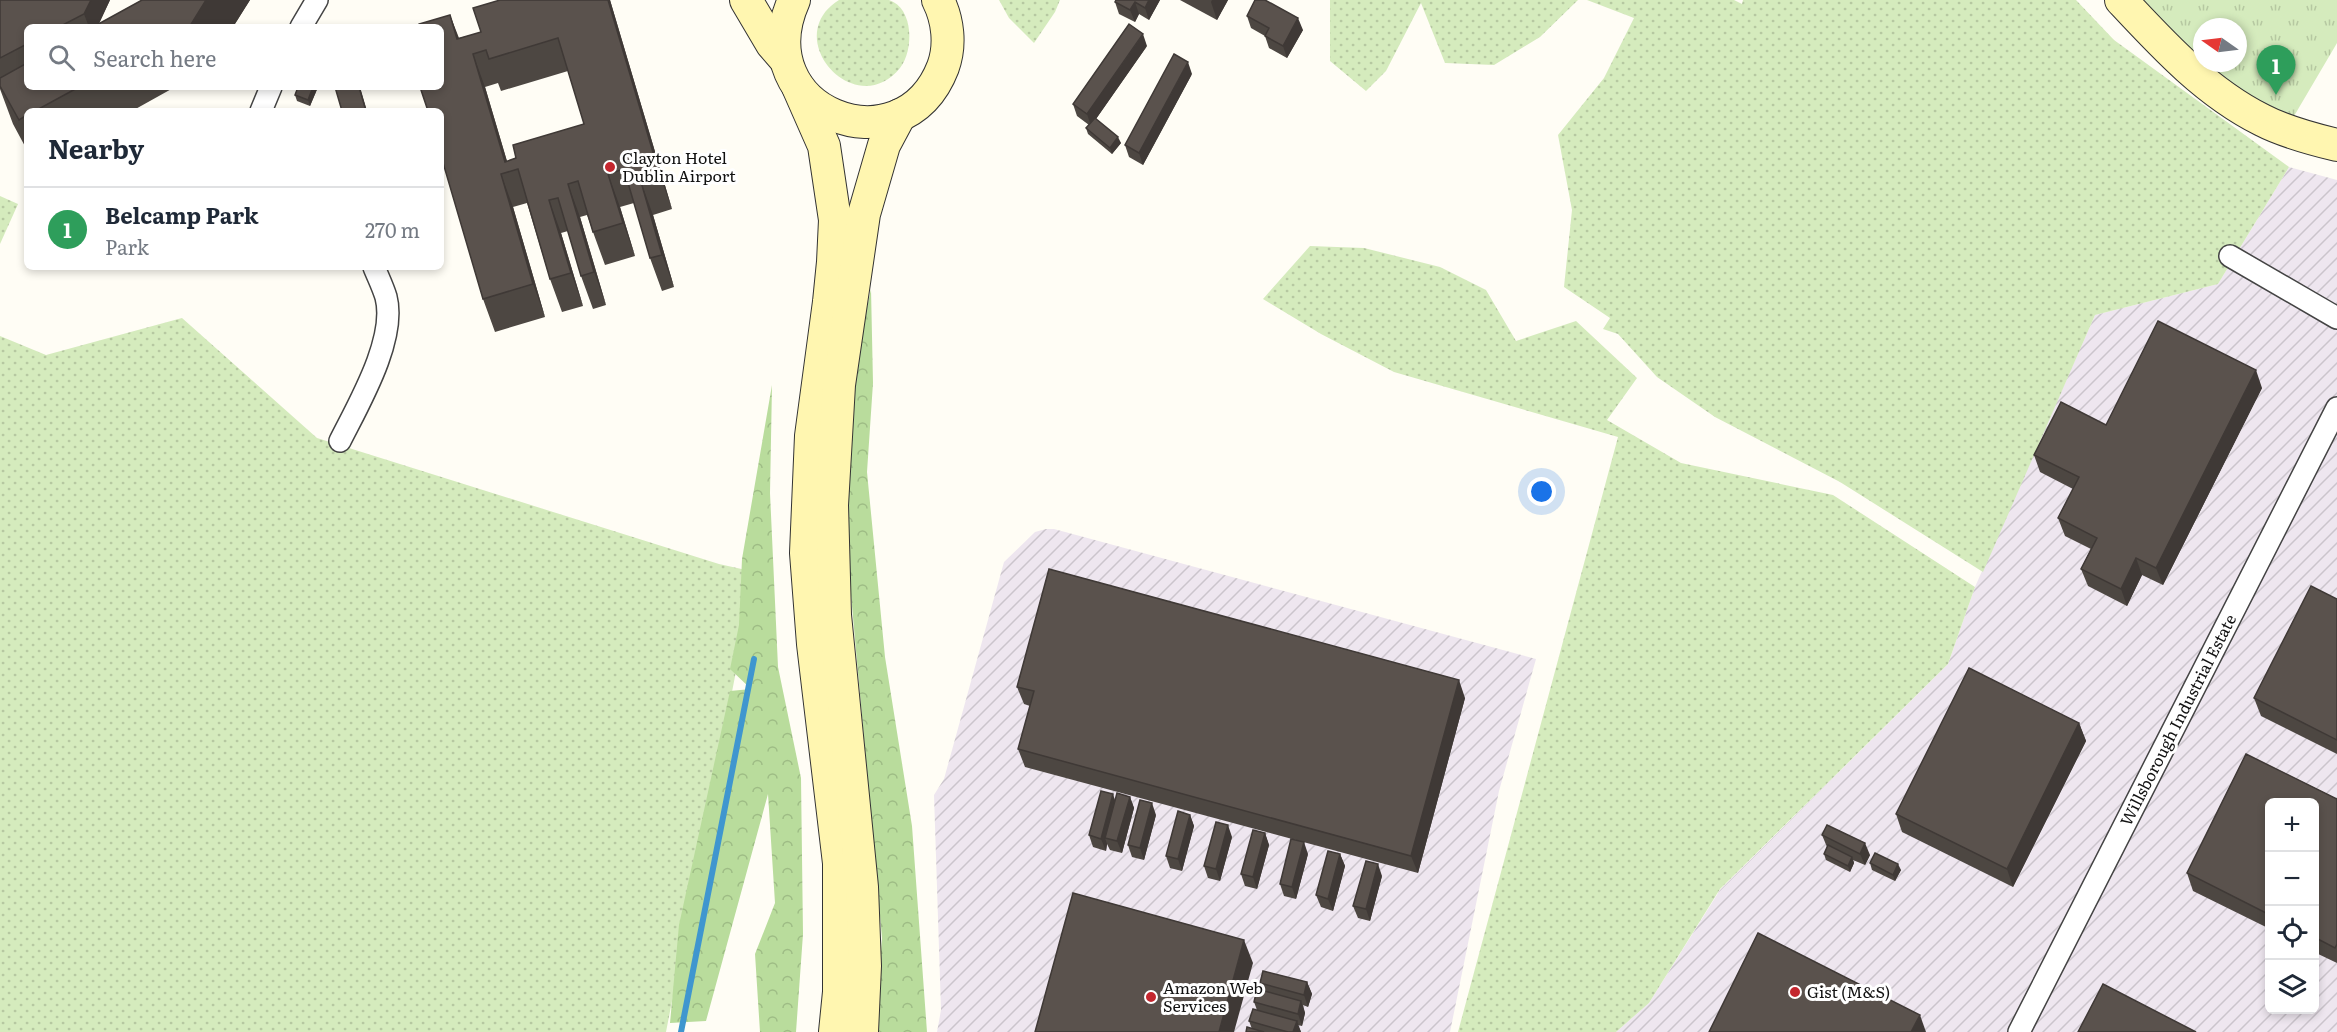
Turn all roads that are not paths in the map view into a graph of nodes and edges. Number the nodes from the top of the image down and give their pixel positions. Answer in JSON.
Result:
{"nodes":[{"id":1,"x":317,"y":0,"type":"edge"},
{"id":2,"x":746,"y":0,"type":"edge"},
{"id":3,"x":794,"y":0,"type":"edge"},
{"id":4,"x":938,"y":0,"type":"edge"},
{"id":5,"x":2121,"y":0,"type":"edge"},
{"id":6,"x":303,"y":24,"type":"edge"},
{"id":7,"x":785,"y":58,"type":"junction"},
{"id":8,"x":798,"y":87,"type":"junction"},
{"id":9,"x":270,"y":90,"type":"edge"},
{"id":10,"x":262,"y":108,"type":"edge"},
{"id":11,"x":900,"y":115,"type":"junction"},
{"id":12,"x":2337,"y":145,"type":"edge"},
{"id":13,"x":2230,"y":256,"type":"dead end"},
{"id":14,"x":375,"y":270,"type":"edge"},
{"id":15,"x":2337,"y":318,"type":"edge"},
{"id":16,"x":2337,"y":408,"type":"edge"},
{"id":17,"x":340,"y":441,"type":"dead end"},
{"id":18,"x":836,"y":1032,"type":"edge"},
{"id":19,"x":862,"y":1032,"type":"edge"},
{"id":20,"x":2019,"y":1032,"type":"edge"}],
"edges":[{"from":1,"to":6,"type":"street"},
{"from":2,"to":7,"type":"main road"},
{"from":3,"to":7,"type":"main road"},
{"from":4,"to":11,"type":"main road"},
{"from":5,"to":12,"type":"main road"},
{"from":7,"to":8,"type":"main road"},
{"from":8,"to":11,"type":"main road"},
{"from":8,"to":18,"type":"main road"},
{"from":9,"to":10,"type":"street"},
{"from":11,"to":19,"type":"main road"},
{"from":13,"to":15,"type":"street"},
{"from":14,"to":17,"type":"street"},
{"from":16,"to":20,"type":"street","name":"Willsborough Industrial Estate"}]}
